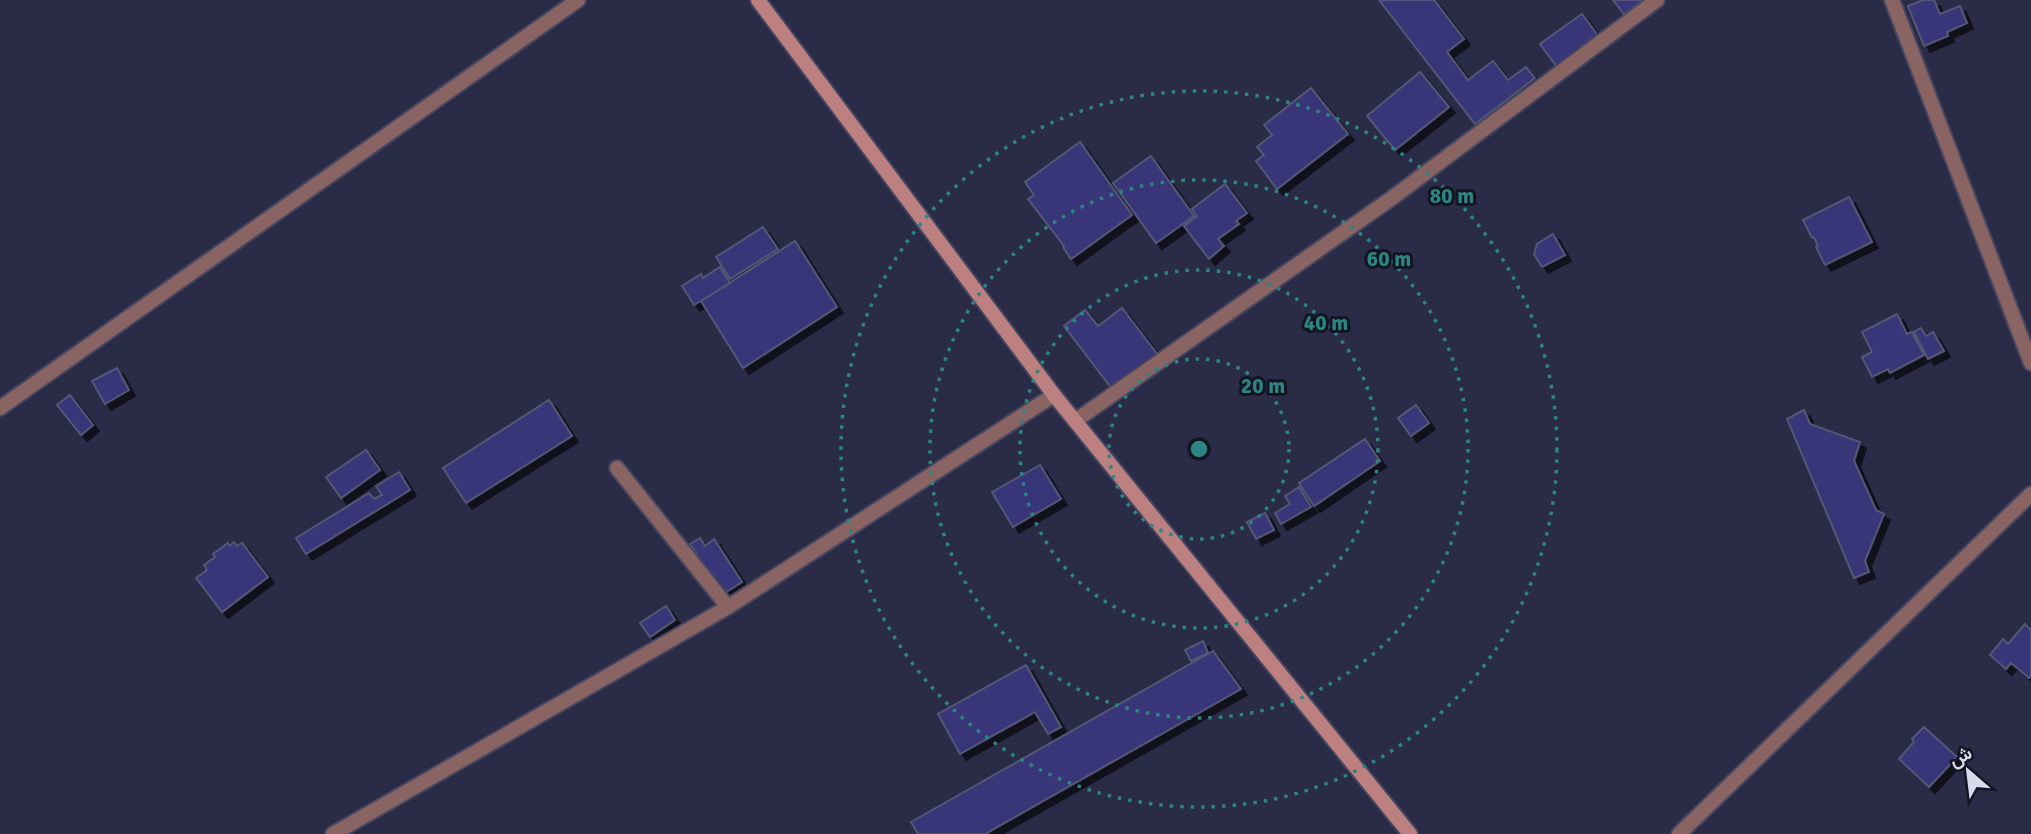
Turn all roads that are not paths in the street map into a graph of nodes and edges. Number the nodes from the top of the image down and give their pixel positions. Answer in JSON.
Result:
{"nodes":[{"id":1,"x":578,"y":0,"type":"edge"},
{"id":2,"x":758,"y":0,"type":"edge"},
{"id":3,"x":1657,"y":0,"type":"edge"},
{"id":4,"x":1892,"y":0,"type":"edge"},
{"id":5,"x":2031,"y":363,"type":"edge"},
{"id":6,"x":1054,"y":396,"type":"junction"},
{"id":7,"x":0,"y":408,"type":"edge"},
{"id":8,"x":1075,"y":421,"type":"junction"},
{"id":9,"x":617,"y":468,"type":"dead end"},
{"id":10,"x":2031,"y":494,"type":"edge"},
{"id":11,"x":728,"y":607,"type":"junction"},
{"id":12,"x":332,"y":834,"type":"edge"},
{"id":13,"x":1410,"y":834,"type":"edge"},
{"id":14,"x":1679,"y":834,"type":"edge"}],
"edges":[{"from":1,"to":7,"type":"street"},
{"from":2,"to":6,"type":"main road"},
{"from":3,"to":8,"type":"street"},
{"from":4,"to":5,"type":"street"},
{"from":6,"to":8,"type":"main road"},
{"from":6,"to":11,"type":"street"},
{"from":8,"to":13,"type":"main road"},
{"from":9,"to":11,"type":"street"},
{"from":10,"to":14,"type":"street"},
{"from":11,"to":12,"type":"street"}]}
